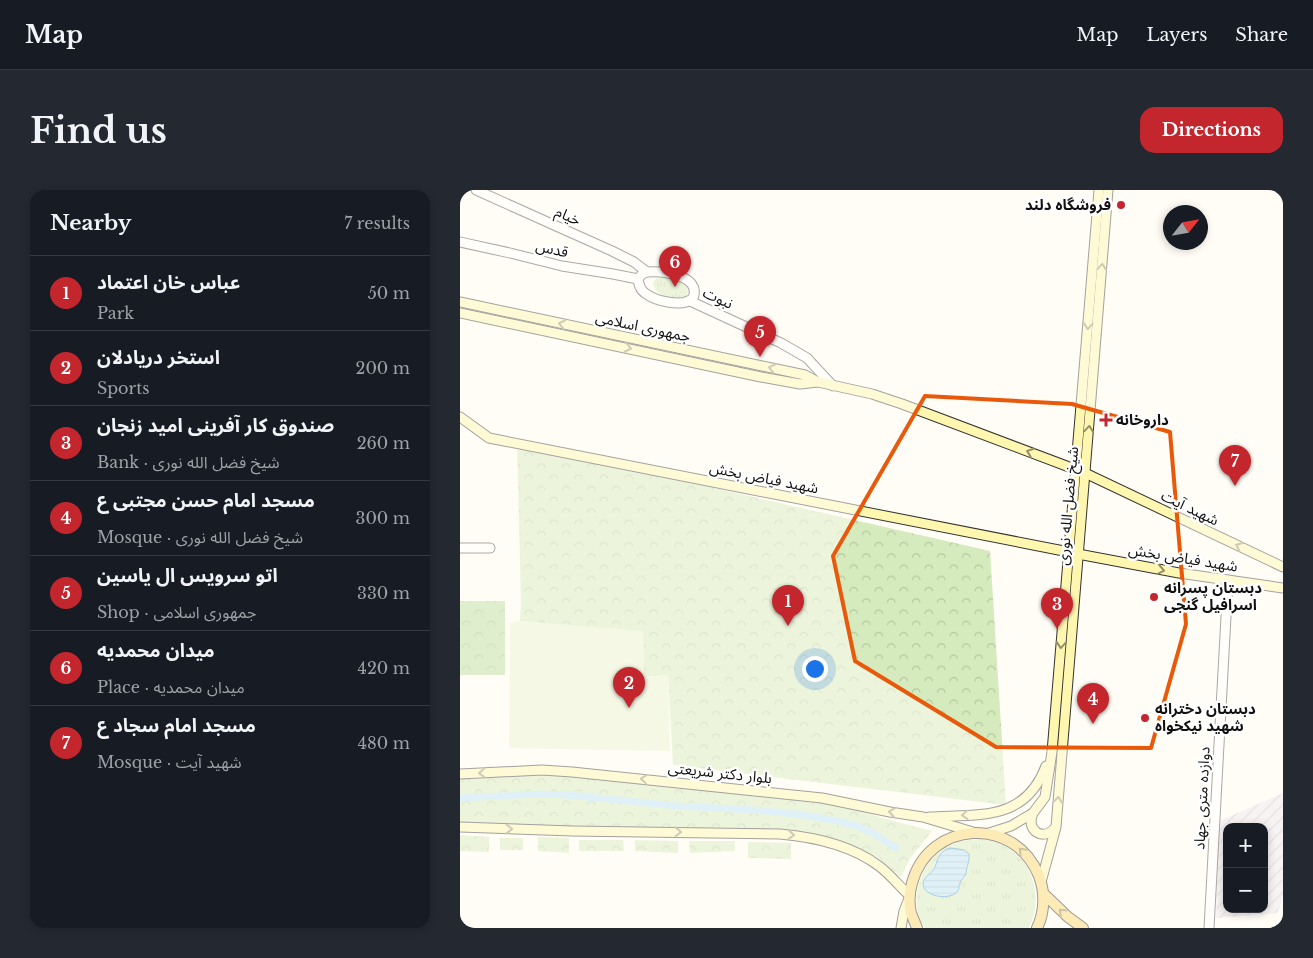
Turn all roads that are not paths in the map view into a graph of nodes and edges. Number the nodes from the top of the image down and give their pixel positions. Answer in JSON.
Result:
{"nodes":[{"id":1,"x":476,"y":190,"type":"edge"},
{"id":2,"x":1099,"y":190,"type":"edge"},
{"id":3,"x":1108,"y":190,"type":"edge"},
{"id":4,"x":460,"y":242,"type":"edge"},
{"id":5,"x":647,"y":272,"type":"junction"},
{"id":6,"x":638,"y":279,"type":"junction"},
{"id":7,"x":690,"y":301,"type":"junction"},
{"id":8,"x":460,"y":302,"type":"edge"},
{"id":9,"x":460,"y":313,"type":"edge"},
{"id":10,"x":818,"y":382,"type":"junction"},
{"id":11,"x":833,"y":386,"type":"junction"},
{"id":12,"x":460,"y":417,"type":"edge"},
{"id":13,"x":1080,"y":471,"type":"junction"},
{"id":14,"x":460,"y":548,"type":"edge"},
{"id":15,"x":490,"y":548,"type":"dead end"},
{"id":16,"x":1074,"y":553,"type":"junction"},
{"id":17,"x":1283,"y":567,"type":"edge"},
{"id":18,"x":1228,"y":580,"type":"junction"},
{"id":19,"x":1283,"y":588,"type":"edge"},
{"id":20,"x":1052,"y":752,"type":"junction"},
{"id":21,"x":460,"y":774,"type":"edge"},
{"id":22,"x":1034,"y":813,"type":"junction"},
{"id":23,"x":923,"y":817,"type":"junction"},
{"id":24,"x":460,"y":827,"type":"edge"},
{"id":25,"x":1056,"y":828,"type":"junction"},
{"id":26,"x":973,"y":832,"type":"junction"},
{"id":27,"x":988,"y":833,"type":"junction"},
{"id":28,"x":1041,"y":882,"type":"junction"},
{"id":29,"x":1043,"y":893,"type":"junction"},
{"id":30,"x":910,"y":896,"type":"junction"},
{"id":31,"x":901,"y":928,"type":"edge"},
{"id":32,"x":917,"y":928,"type":"edge"},
{"id":33,"x":1037,"y":928,"type":"edge"},
{"id":34,"x":1083,"y":928,"type":"edge"},
{"id":35,"x":1209,"y":928,"type":"edge"}],
"edges":[{"from":1,"to":5,"type":"street","name":"خیام"},
{"from":2,"to":13,"type":"main road","name":"شیخ فضل الله نوری","one_way":true},
{"from":13,"to":3,"type":"main road","name":"شیخ فضل الله نوری","one_way":true},
{"from":4,"to":6,"type":"street","name":"قدس"},
{"from":5,"to":6,"type":"street"},
{"from":5,"to":7,"type":"street"},
{"from":6,"to":7,"type":"street"},
{"from":7,"to":11,"type":"street","name":"نبوت"},
{"from":10,"to":8,"type":"main road","name":"جمهوری اسلامی","one_way":true},
{"from":9,"to":10,"type":"main road","name":"جمهوری اسلامی","one_way":true},
{"from":10,"to":11,"type":"main road","name":"جمهوری اسلامی"},
{"from":13,"to":11,"type":"main road","name":"جمهوری اسلامی","one_way":true},
{"from":12,"to":16,"type":"main road","name":"شهید فیاض بخش"},
{"from":13,"to":16,"type":"main road","name":"شیخ فضل الله نوری"},
{"from":17,"to":13,"type":"main road","name":"شهید آیت","one_way":true},
{"from":14,"to":15,"type":"street"},
{"from":16,"to":18,"type":"main road","name":"شهید فیاض بخش","one_way":true},
{"from":16,"to":20,"type":"main road","name":"شیخ فضل الله نوری","one_way":true},
{"from":25,"to":16,"type":"main road","name":"شیخ فضل الله نوری","one_way":true},
{"from":18,"to":19,"type":"main road","name":"شهید فیاض بخش"},
{"from":18,"to":35,"type":"street","name":"دوازده متری جهاد"},
{"from":20,"to":22,"type":"main road","name":"شیخ فضل الله نوری"},
{"from":20,"to":23,"type":"main road","one_way":true},
{"from":23,"to":21,"type":"main road","name":"بلوار دکتر شریعتی","one_way":true},
{"from":22,"to":25,"type":"main road"},
{"from":22,"to":27,"type":"main road"},
{"from":23,"to":26,"type":"main road","name":"بلوار دکتر شریعتی"},
{"from":24,"to":30,"type":"main road","one_way":true},
{"from":25,"to":28,"type":"main road","name":"شیخ فضل الله نوری"},
{"from":26,"to":27,"type":"main road"},
{"from":26,"to":30,"type":"main road"},
{"from":28,"to":27,"type":"main road","one_way":true},
{"from":28,"to":29,"type":"main road"},
{"from":29,"to":33,"type":"main road"},
{"from":34,"to":29,"type":"main road","one_way":true},
{"from":30,"to":31,"type":"main road"},
{"from":30,"to":32,"type":"main road"}]}
